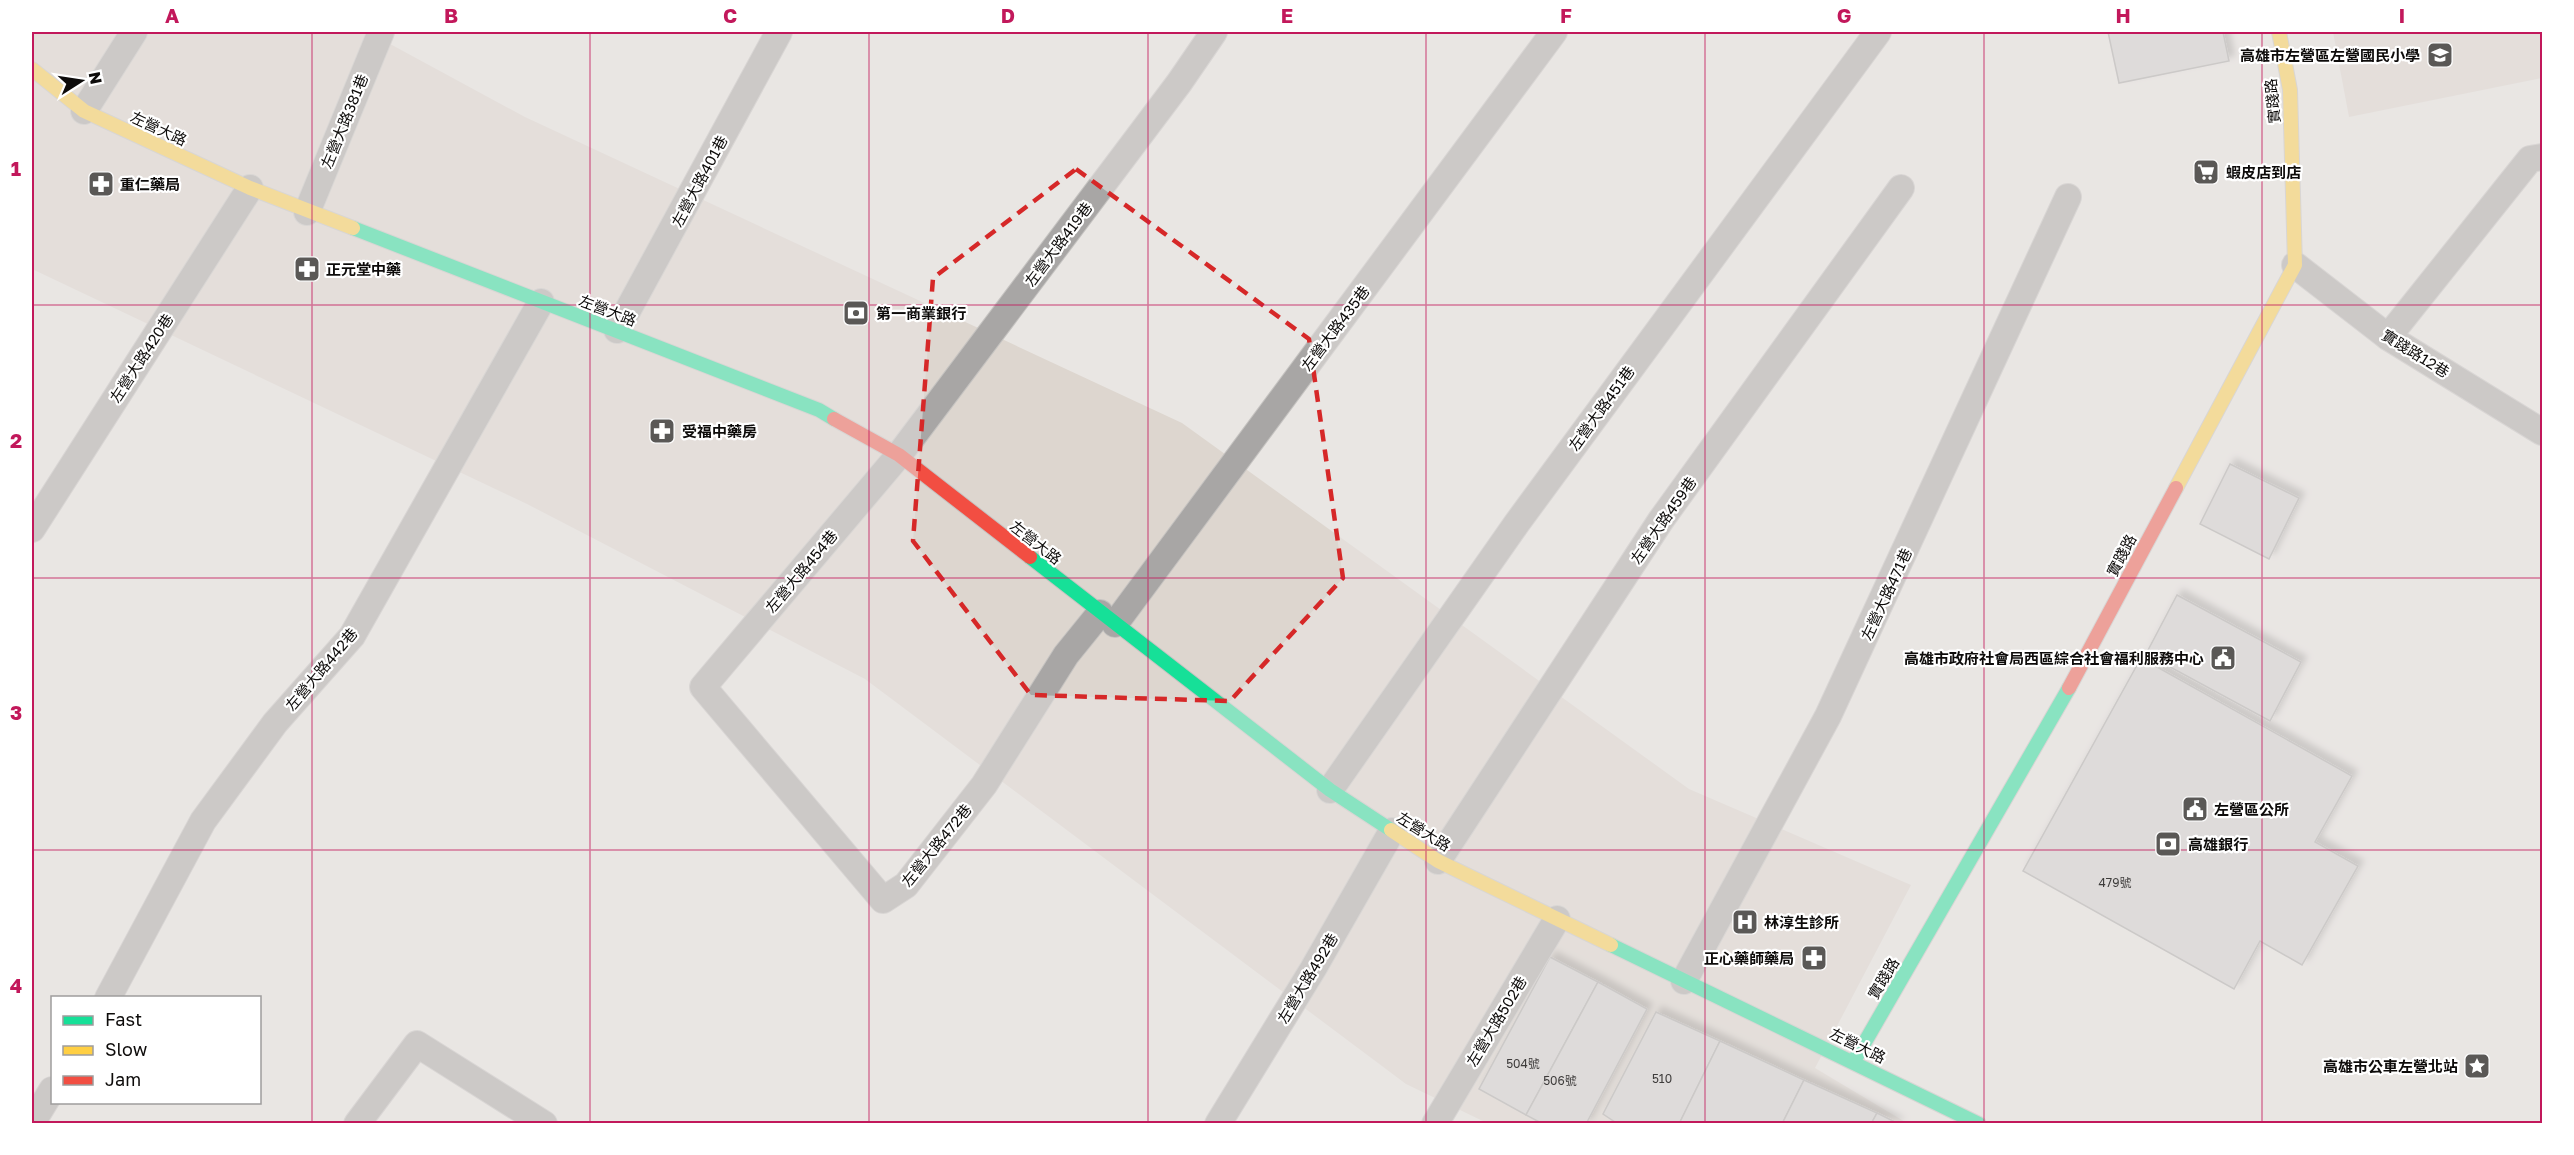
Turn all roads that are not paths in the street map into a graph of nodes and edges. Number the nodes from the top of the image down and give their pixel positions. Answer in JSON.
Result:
{"nodes":[{"id":1,"x":134,"y":32,"type":"edge"},
{"id":2,"x":381,"y":32,"type":"edge"},
{"id":3,"x":779,"y":32,"type":"edge"},
{"id":4,"x":1214,"y":32,"type":"edge"},
{"id":5,"x":1554,"y":32,"type":"edge"},
{"id":6,"x":1878,"y":32,"type":"edge"},
{"id":7,"x":2279,"y":32,"type":"edge"},
{"id":8,"x":32,"y":69,"type":"edge"},
{"id":9,"x":84,"y":111,"type":"junction"},
{"id":10,"x":2542,"y":158,"type":"edge"},
{"id":11,"x":250,"y":188,"type":"junction"},
{"id":12,"x":1901,"y":188,"type":"dead end"},
{"id":13,"x":2068,"y":197,"type":"dead end"},
{"id":14,"x":308,"y":212,"type":"junction"},
{"id":15,"x":2295,"y":265,"type":"junction"},
{"id":16,"x":541,"y":302,"type":"junction"},
{"id":17,"x":617,"y":330,"type":"junction"},
{"id":18,"x":2388,"y":337,"type":"junction"},
{"id":19,"x":2542,"y":432,"type":"edge"},
{"id":20,"x":899,"y":455,"type":"junction"},
{"id":21,"x":32,"y":529,"type":"edge"},
{"id":22,"x":1108,"y":618,"type":"junction"},
{"id":23,"x":703,"y":687,"type":"joint"},
{"id":24,"x":1330,"y":790,"type":"junction"},
{"id":25,"x":1392,"y":831,"type":"junction"},
{"id":26,"x":1438,"y":861,"type":"junction"},
{"id":27,"x":1557,"y":919,"type":"junction"},
{"id":28,"x":1684,"y":981,"type":"junction"},
{"id":29,"x":109,"y":996,"type":"edge"},
{"id":30,"x":1854,"y":1061,"type":"junction"},
{"id":31,"x":51,"y":1092,"type":"edge"},
{"id":32,"x":32,"y":1124,"type":"edge"},
{"id":33,"x":357,"y":1124,"type":"edge"},
{"id":34,"x":544,"y":1124,"type":"edge"},
{"id":35,"x":1218,"y":1124,"type":"edge"},
{"id":36,"x":1435,"y":1124,"type":"edge"},
{"id":37,"x":1978,"y":1124,"type":"edge"}],
"edges":[{"from":1,"to":9,"type":"lane"},
{"from":2,"to":14,"type":"lane","name":"左營大路381巷"},
{"from":3,"to":17,"type":"lane","name":"左營大路401巷"},
{"from":4,"to":20,"type":"lane","name":"左營大路419巷"},
{"from":5,"to":22,"type":"lane","name":"左營大路435巷"},
{"from":6,"to":24,"type":"lane","name":"左營大路451巷"},
{"from":7,"to":15,"type":"street","name":"實踐路"},
{"from":8,"to":9,"type":"street","name":"左營大路"},
{"from":9,"to":11,"type":"street","name":"左營大路"},
{"from":10,"to":18,"type":"lane"},
{"from":11,"to":14,"type":"street","name":"左營大路"},
{"from":11,"to":21,"type":"lane","name":"左營大路420巷"},
{"from":12,"to":26,"type":"lane","name":"左營大路459巷"},
{"from":13,"to":28,"type":"lane","name":"左營大路471巷"},
{"from":14,"to":16,"type":"street","name":"左營大路"},
{"from":15,"to":18,"type":"lane","name":"實踐路12巷"},
{"from":15,"to":30,"type":"street","name":"實踐路"},
{"from":16,"to":17,"type":"street","name":"左營大路"},
{"from":16,"to":29,"type":"lane","name":"左營大路442巷"},
{"from":17,"to":20,"type":"street","name":"左營大路"},
{"from":18,"to":19,"type":"lane","name":"實踐路12巷"},
{"from":20,"to":22,"type":"street","name":"左營大路"},
{"from":20,"to":23,"type":"lane","name":"左營大路454巷"},
{"from":22,"to":23,"type":"lane","name":"左營大路472巷"},
{"from":22,"to":24,"type":"street","name":"左營大路"},
{"from":24,"to":25,"type":"street","name":"左營大路"},
{"from":25,"to":26,"type":"street","name":"左營大路"},
{"from":25,"to":35,"type":"lane","name":"左營大路492巷"},
{"from":26,"to":27,"type":"street","name":"左營大路"},
{"from":27,"to":28,"type":"street","name":"左營大路"},
{"from":27,"to":36,"type":"lane","name":"左營大路502巷"},
{"from":28,"to":30,"type":"street","name":"左營大路"},
{"from":30,"to":37,"type":"street","name":"左營大路"},
{"from":31,"to":32,"type":"lane"},
{"from":33,"to":34,"type":"lane"}]}
